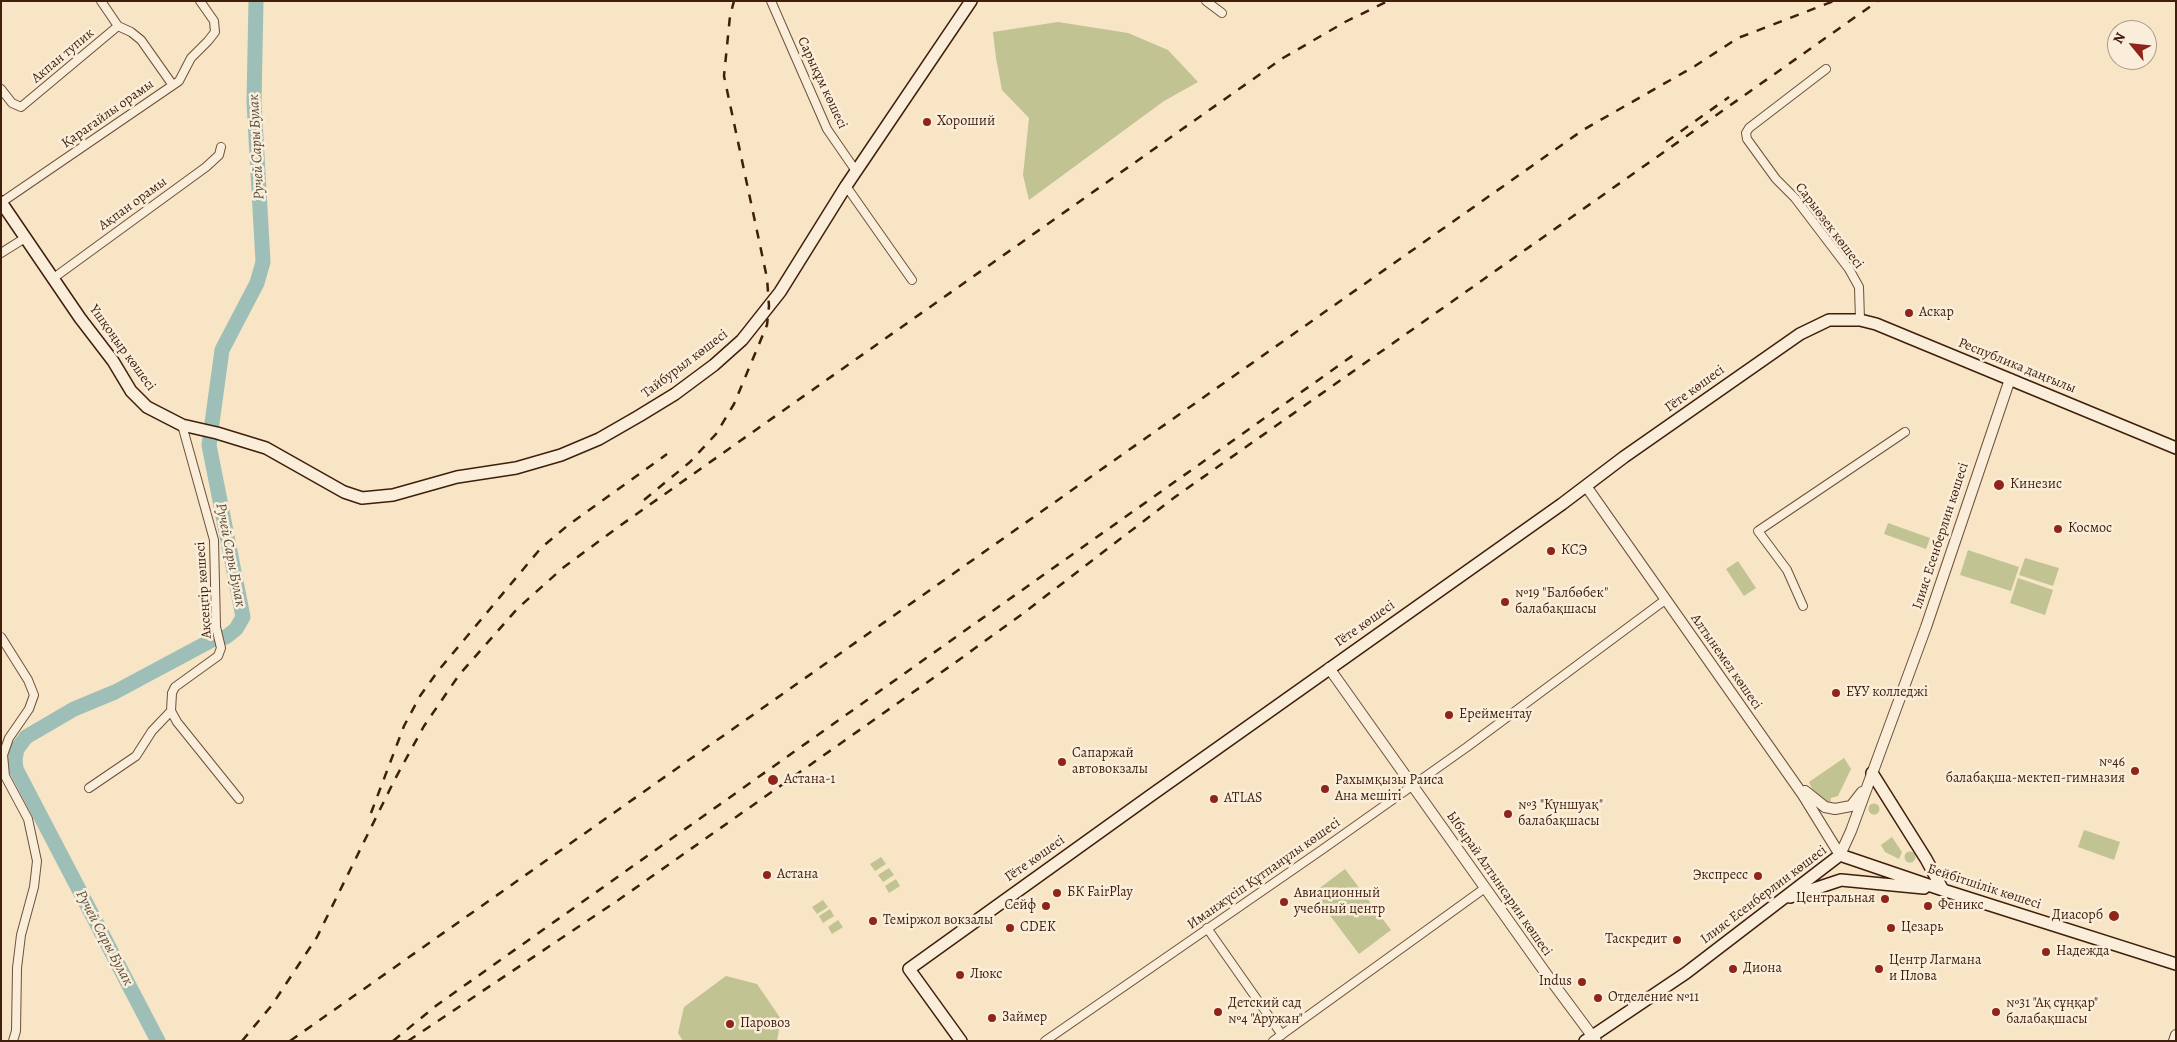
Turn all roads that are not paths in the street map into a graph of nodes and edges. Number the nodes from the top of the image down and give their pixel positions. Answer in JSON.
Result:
{"nodes":[{"id":1,"x":101,"y":1,"type":"edge"},
{"id":2,"x":200,"y":1,"type":"edge"},
{"id":3,"x":772,"y":1,"type":"edge"},
{"id":4,"x":971,"y":1,"type":"edge"},
{"id":5,"x":1206,"y":1,"type":"edge"},
{"id":6,"x":1222,"y":13,"type":"dead end"},
{"id":7,"x":118,"y":26,"type":"junction"},
{"id":8,"x":1826,"y":70,"type":"dead end"},
{"id":9,"x":172,"y":84,"type":"junction"},
{"id":10,"x":1,"y":89,"type":"edge"},
{"id":11,"x":221,"y":147,"type":"dead end"},
{"id":12,"x":856,"y":171,"type":"junction"},
{"id":13,"x":846,"y":186,"type":"junction"},
{"id":14,"x":2,"y":202,"type":"edge"},
{"id":15,"x":25,"y":238,"type":"junction"},
{"id":16,"x":1,"y":253,"type":"edge"},
{"id":17,"x":55,"y":277,"type":"junction"},
{"id":18,"x":912,"y":280,"type":"dead end"},
{"id":19,"x":1845,"y":318,"type":"joint"},
{"id":20,"x":1860,"y":320,"type":"junction"},
{"id":21,"x":2010,"y":378,"type":"junction"},
{"id":22,"x":182,"y":426,"type":"junction"},
{"id":23,"x":1906,"y":432,"type":"dead end"},
{"id":24,"x":2176,"y":448,"type":"edge"},
{"id":25,"x":1586,"y":486,"type":"junction"},
{"id":26,"x":373,"y":498,"type":"joint"},
{"id":27,"x":1666,"y":600,"type":"junction"},
{"id":28,"x":1803,"y":606,"type":"dead end"},
{"id":29,"x":1,"y":637,"type":"edge"},
{"id":30,"x":1329,"y":668,"type":"junction"},
{"id":31,"x":171,"y":711,"type":"junction"},
{"id":32,"x":1786,"y":770,"type":"junction"},
{"id":33,"x":1872,"y":773,"type":"junction"},
{"id":34,"x":1413,"y":786,"type":"junction"},
{"id":35,"x":89,"y":788,"type":"dead end"},
{"id":36,"x":239,"y":800,"type":"dead end"},
{"id":37,"x":1840,"y":855,"type":"junction"},
{"id":38,"x":1485,"y":888,"type":"junction"},
{"id":39,"x":1943,"y":890,"type":"junction"},
{"id":40,"x":1779,"y":900,"type":"junction"},
{"id":41,"x":1207,"y":928,"type":"junction"},
{"id":42,"x":2176,"y":964,"type":"edge"},
{"id":43,"x":1282,"y":1034,"type":"junction"},
{"id":44,"x":2176,"y":1035,"type":"edge"},
{"id":45,"x":1591,"y":1039,"type":"edge"},
{"id":46,"x":13,"y":1041,"type":"edge"},
{"id":47,"x":961,"y":1041,"type":"edge"},
{"id":48,"x":1045,"y":1041,"type":"edge"},
{"id":49,"x":1273,"y":1041,"type":"edge"},
{"id":50,"x":2174,"y":1041,"type":"edge"}],
"edges":[{"from":1,"to":7,"type":"street"},
{"from":2,"to":9,"type":"street","name":"Қарағайлы орамы"},
{"from":3,"to":12,"type":"street","name":"Сарықұм көшесі"},
{"from":4,"to":12,"type":"main road","name":"Тайбурыл көшесі"},
{"from":5,"to":6,"type":"street"},
{"from":7,"to":9,"type":"street"},
{"from":7,"to":10,"type":"street","name":"Акпан тупик"},
{"from":8,"to":20,"type":"street","name":"Сарыөзек көшесі"},
{"from":9,"to":14,"type":"street","name":"Қарағайлы орамы"},
{"from":11,"to":17,"type":"street","name":"Ақпан орамы"},
{"from":12,"to":13,"type":"main road","name":"Тайбурыл көшесі"},
{"from":13,"to":18,"type":"street"},
{"from":13,"to":26,"type":"main road","name":"Тайбурыл көшесі"},
{"from":14,"to":15,"type":"main road","name":"Үшқоңыр көшесі"},
{"from":15,"to":16,"type":"street"},
{"from":15,"to":17,"type":"main road","name":"Үшқоңыр көшесі"},
{"from":17,"to":22,"type":"main road","name":"Үшқоңыр көшесі"},
{"from":19,"to":20,"type":"main road","name":"Республика даңғылы"},
{"from":19,"to":25,"type":"main road","name":"Гёте көшесі"},
{"from":20,"to":21,"type":"main road","name":"Республика даңғылы"},
{"from":21,"to":24,"type":"main road","name":"Республика даңғылы"},
{"from":21,"to":33,"type":"street","name":"Ілияс Есенберлин көшесі"},
{"from":22,"to":26,"type":"main road","name":"Үшқоңыр көшесі"},
{"from":22,"to":31,"type":"street","name":"Ақсеңгір көшесі"},
{"from":23,"to":28,"type":"street"},
{"from":25,"to":27,"type":"street","name":"Алтынемел көшесі"},
{"from":25,"to":30,"type":"main road","name":"Гёте көшесі"},
{"from":27,"to":32,"type":"street","name":"Алтынемел көшесі"},
{"from":27,"to":34,"type":"street","name":"Иманжүсіп Құтпанұлы көшесі"},
{"from":29,"to":46,"type":"street"},
{"from":30,"to":34,"type":"street","name":"Ыбырай Алтынсарин көшесі"},
{"from":30,"to":47,"type":"main road","name":"Гёте көшесі"},
{"from":31,"to":35,"type":"street"},
{"from":31,"to":36,"type":"street"},
{"from":32,"to":33,"type":"street"},
{"from":32,"to":37,"type":"street","name":"Алтынемел көшесі"},
{"from":33,"to":37,"type":"street","name":"Ілияс Есенберлин көшесі"},
{"from":33,"to":39,"type":"main road"},
{"from":34,"to":38,"type":"street","name":"Ыбырай Алтынсарин көшесі"},
{"from":34,"to":41,"type":"street","name":"Иманжүсіп Құтпанұлы көшесі"},
{"from":37,"to":39,"type":"main road","name":"Бейбітшілік көшесі"},
{"from":37,"to":40,"type":"main road","name":"Ілияс Есенберлин көшесі"},
{"from":38,"to":43,"type":"street"},
{"from":38,"to":45,"type":"street","name":"Ыбырай Алтынсарин көшесі"},
{"from":39,"to":40,"type":"main road"},
{"from":39,"to":42,"type":"main road","name":"Бейбітшілік көшесі"},
{"from":40,"to":45,"type":"main road","name":"Ілияс Есенберлин көшесі"},
{"from":41,"to":43,"type":"street"},
{"from":41,"to":48,"type":"street","name":"Иманжүсіп Құтпанұлы көшесі"},
{"from":43,"to":49,"type":"street"},
{"from":44,"to":50,"type":"street"}]}
